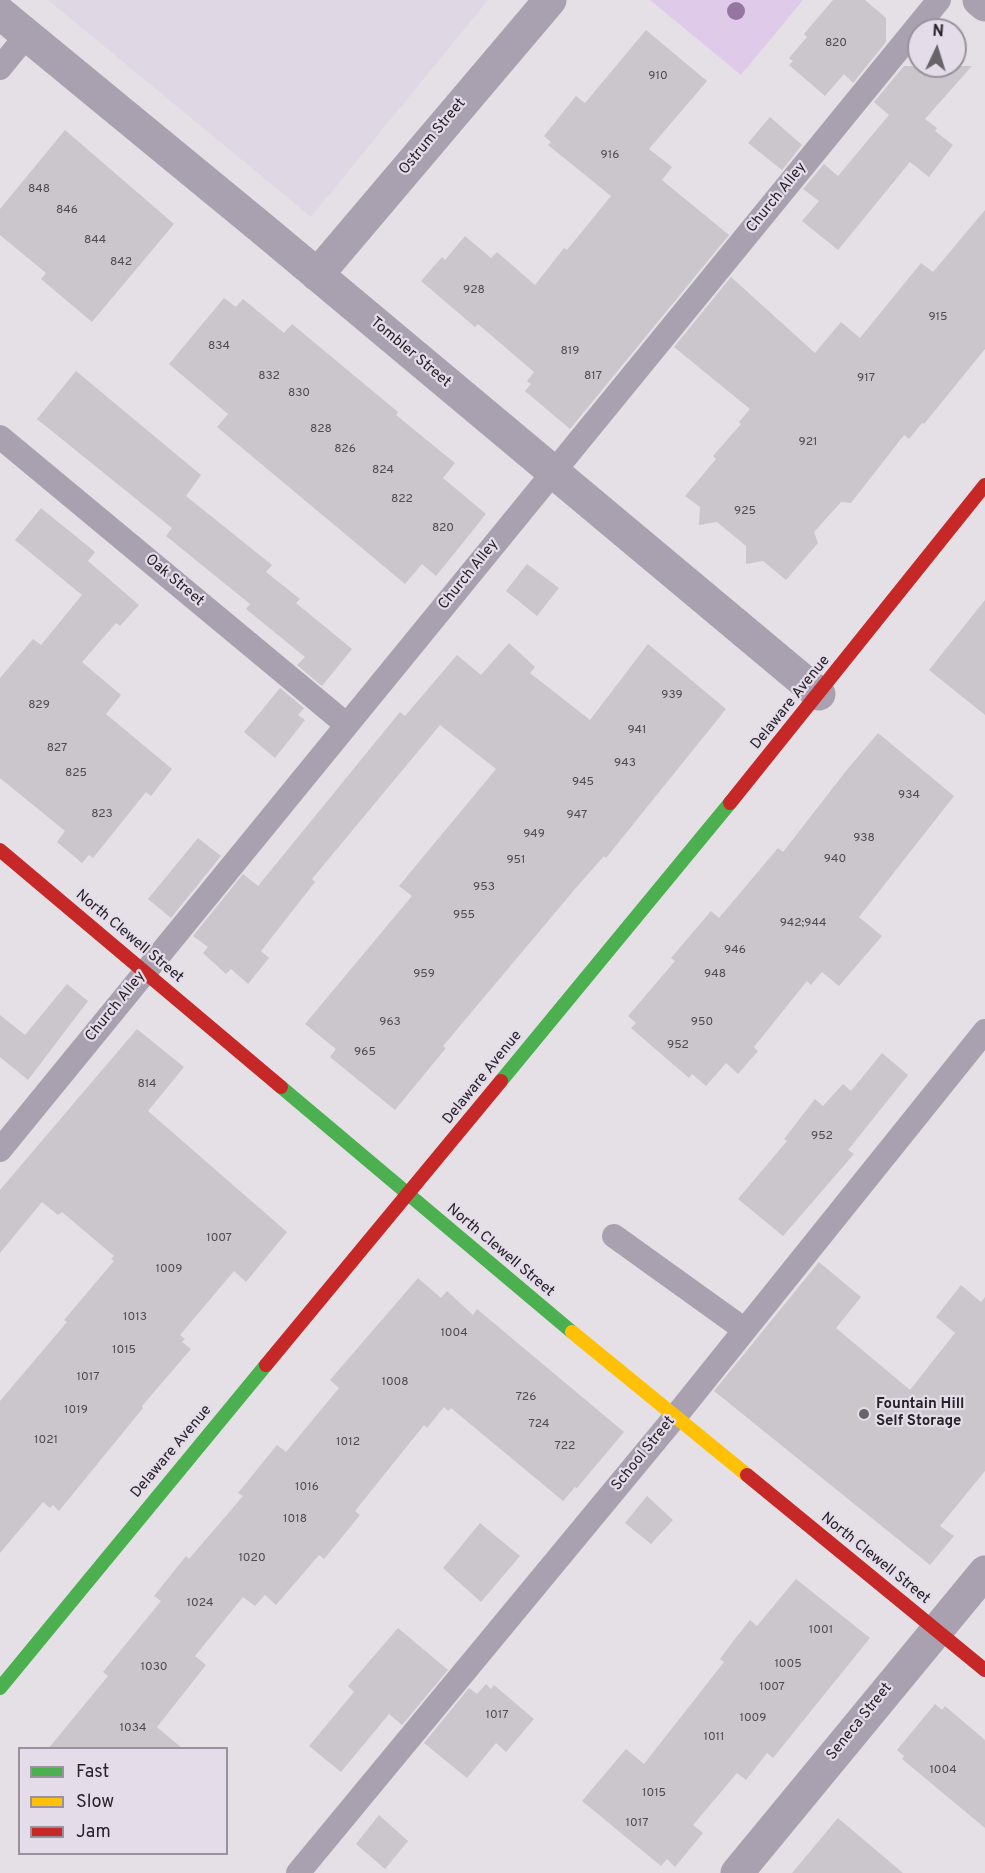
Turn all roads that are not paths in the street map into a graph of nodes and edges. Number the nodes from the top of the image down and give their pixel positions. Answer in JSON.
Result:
{"nodes":[{"id":1,"x":550,"y":0,"type":"edge"},
{"id":2,"x":939,"y":0,"type":"edge"},
{"id":3,"x":979,"y":0,"type":"edge"},
{"id":4,"x":985,"y":5,"type":"edge"},
{"id":5,"x":0,"y":13,"type":"edge"},
{"id":6,"x":27,"y":35,"type":"junction"},
{"id":7,"x":0,"y":68,"type":"edge"},
{"id":8,"x":317,"y":275,"type":"junction"},
{"id":9,"x":0,"y":437,"type":"edge"},
{"id":10,"x":553,"y":472,"type":"junction"},
{"id":11,"x":985,"y":485,"type":"edge"},
{"id":12,"x":819,"y":694,"type":"junction"},
{"id":13,"x":347,"y":725,"type":"junction"},
{"id":14,"x":0,"y":850,"type":"edge"},
{"id":15,"x":146,"y":971,"type":"junction"},
{"id":16,"x":985,"y":1031,"type":"edge"},
{"id":17,"x":0,"y":1150,"type":"edge"},
{"id":18,"x":408,"y":1195,"type":"junction"},
{"id":19,"x":614,"y":1236,"type":"dead end"},
{"id":20,"x":745,"y":1330,"type":"junction"},
{"id":21,"x":675,"y":1417,"type":"junction"},
{"id":22,"x":985,"y":1572,"type":"edge"},
{"id":23,"x":936,"y":1630,"type":"junction"},
{"id":24,"x":985,"y":1670,"type":"edge"},
{"id":25,"x":0,"y":1688,"type":"edge"},
{"id":26,"x":298,"y":1873,"type":"edge"},
{"id":27,"x":737,"y":1873,"type":"edge"}],
"edges":[{"from":1,"to":8,"type":"street","name":"Ostrum Street"},
{"from":2,"to":10,"type":"lane","name":"Church Alley"},
{"from":3,"to":4,"type":"street"},
{"from":5,"to":6,"type":"street","name":"Tombler Street"},
{"from":6,"to":7,"type":"lane"},
{"from":6,"to":8,"type":"street","name":"Tombler Street"},
{"from":8,"to":10,"type":"street","name":"Tombler Street"},
{"from":9,"to":13,"type":"lane","name":"Oak Street"},
{"from":10,"to":12,"type":"street","name":"Tombler Street"},
{"from":10,"to":13,"type":"lane","name":"Church Alley"},
{"from":11,"to":12,"type":"main road","name":"Delaware Avenue"},
{"from":12,"to":18,"type":"main road","name":"Delaware Avenue"},
{"from":13,"to":15,"type":"lane","name":"Church Alley"},
{"from":14,"to":15,"type":"main road","name":"North Clewell Street"},
{"from":15,"to":17,"type":"lane","name":"Church Alley"},
{"from":15,"to":18,"type":"main road","name":"North Clewell Street"},
{"from":16,"to":20,"type":"lane","name":"School Street"},
{"from":18,"to":21,"type":"main road","name":"North Clewell Street"},
{"from":18,"to":25,"type":"main road","name":"Delaware Avenue"},
{"from":19,"to":20,"type":"lane"},
{"from":20,"to":21,"type":"lane","name":"School Street"},
{"from":21,"to":23,"type":"main road","name":"North Clewell Street"},
{"from":21,"to":26,"type":"lane","name":"School Street"},
{"from":22,"to":23,"type":"street","name":"Seneca Street"},
{"from":23,"to":24,"type":"main road","name":"North Clewell Street"},
{"from":23,"to":27,"type":"street","name":"Seneca Street"}]}
